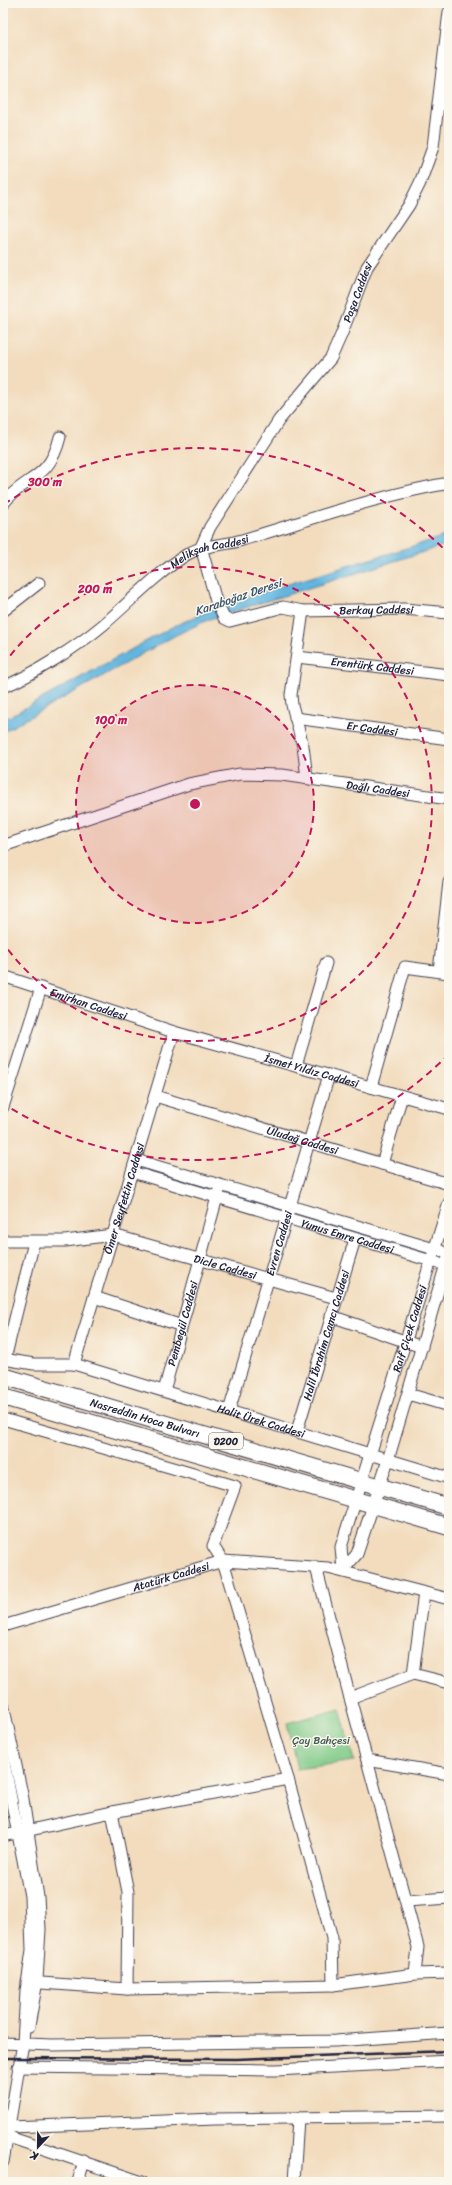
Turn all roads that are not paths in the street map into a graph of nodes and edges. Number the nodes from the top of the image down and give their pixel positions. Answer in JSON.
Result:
{"nodes":[{"id":1,"x":449,"y":12,"type":"edge"},
{"id":2,"x":60,"y":437,"type":"dead end"},
{"id":3,"x":449,"y":483,"type":"edge"},
{"id":4,"x":7,"y":494,"type":"edge"},
{"id":5,"x":3,"y":504,"type":"edge"},
{"id":6,"x":201,"y":547,"type":"junction"},
{"id":7,"x":40,"y":583,"type":"dead end"},
{"id":8,"x":3,"y":611,"type":"edge"},
{"id":9,"x":303,"y":611,"type":"junction"},
{"id":10,"x":449,"y":613,"type":"edge"},
{"id":11,"x":297,"y":657,"type":"junction"},
{"id":12,"x":449,"y":675,"type":"edge"},
{"id":13,"x":3,"y":687,"type":"edge"},
{"id":14,"x":296,"y":718,"type":"junction"},
{"id":15,"x":449,"y":739,"type":"edge"},
{"id":16,"x":307,"y":778,"type":"junction"},
{"id":17,"x":449,"y":799,"type":"edge"},
{"id":18,"x":7,"y":844,"type":"edge"},
{"id":19,"x":449,"y":882,"type":"edge"},
{"id":20,"x":326,"y":963,"type":"dead end"},
{"id":21,"x":444,"y":972,"type":"edge"},
{"id":22,"x":3,"y":976,"type":"edge"},
{"id":23,"x":41,"y":988,"type":"junction"},
{"id":24,"x":174,"y":1032,"type":"junction"},
{"id":25,"x":296,"y":1066,"type":"junction"},
{"id":26,"x":329,"y":1075,"type":"junction"},
{"id":27,"x":372,"y":1087,"type":"junction"},
{"id":28,"x":155,"y":1096,"type":"junction"},
{"id":29,"x":402,"y":1096,"type":"junction"},
{"id":30,"x":3,"y":1107,"type":"edge"},
{"id":31,"x":449,"y":1109,"type":"edge"},
{"id":32,"x":308,"y":1142,"type":"junction"},
{"id":33,"x":136,"y":1160,"type":"junction"},
{"id":34,"x":382,"y":1164,"type":"junction"},
{"id":35,"x":132,"y":1172,"type":"junction"},
{"id":36,"x":449,"y":1184,"type":"edge"},
{"id":37,"x":220,"y":1186,"type":"junction"},
{"id":38,"x":217,"y":1197,"type":"junction"},
{"id":39,"x":449,"y":1203,"type":"edge"},
{"id":40,"x":290,"y":1206,"type":"junction"},
{"id":41,"x":286,"y":1218,"type":"junction"},
{"id":42,"x":113,"y":1235,"type":"junction"},
{"id":43,"x":355,"y":1239,"type":"junction"},
{"id":44,"x":3,"y":1242,"type":"edge"},
{"id":45,"x":34,"y":1242,"type":"junction"},
{"id":46,"x":435,"y":1249,"type":"junction"},
{"id":47,"x":449,"y":1254,"type":"edge"},
{"id":48,"x":200,"y":1259,"type":"junction"},
{"id":49,"x":431,"y":1261,"type":"junction"},
{"id":50,"x":447,"y":1266,"type":"edge"},
{"id":51,"x":268,"y":1278,"type":"junction"},
{"id":52,"x":94,"y":1297,"type":"junction"},
{"id":53,"x":336,"y":1298,"type":"junction"},
{"id":54,"x":331,"y":1316,"type":"junction"},
{"id":55,"x":182,"y":1326,"type":"junction"},
{"id":56,"x":406,"y":1341,"type":"junction"},
{"id":57,"x":422,"y":1346,"type":"junction"},
{"id":58,"x":4,"y":1359,"type":"edge"},
{"id":59,"x":74,"y":1364,"type":"junction"},
{"id":60,"x":3,"y":1376,"type":"edge"},
{"id":61,"x":164,"y":1391,"type":"junction"},
{"id":62,"x":408,"y":1394,"type":"junction"},
{"id":63,"x":3,"y":1397,"type":"edge"},
{"id":64,"x":449,"y":1406,"type":"edge"},
{"id":65,"x":229,"y":1411,"type":"junction"},
{"id":66,"x":3,"y":1418,"type":"edge"},
{"id":67,"x":297,"y":1432,"type":"junction"},
{"id":68,"x":371,"y":1454,"type":"junction"},
{"id":69,"x":388,"y":1460,"type":"junction"},
{"id":70,"x":449,"y":1478,"type":"edge"},
{"id":71,"x":362,"y":1481,"type":"junction"},
{"id":72,"x":379,"y":1487,"type":"junction"},
{"id":73,"x":356,"y":1500,"type":"junction"},
{"id":74,"x":373,"y":1506,"type":"junction"},
{"id":75,"x":449,"y":1507,"type":"edge"},
{"id":76,"x":449,"y":1527,"type":"edge"},
{"id":77,"x":223,"y":1561,"type":"junction"},
{"id":78,"x":316,"y":1567,"type":"junction"},
{"id":79,"x":342,"y":1570,"type":"junction"},
{"id":80,"x":424,"y":1594,"type":"junction"},
{"id":81,"x":449,"y":1599,"type":"edge"},
{"id":82,"x":3,"y":1626,"type":"edge"},
{"id":83,"x":413,"y":1674,"type":"junction"},
{"id":84,"x":449,"y":1683,"type":"edge"},
{"id":85,"x":350,"y":1698,"type":"junction"},
{"id":86,"x":3,"y":1704,"type":"edge"},
{"id":87,"x":3,"y":1756,"type":"edge"},
{"id":88,"x":367,"y":1760,"type":"junction"},
{"id":89,"x":449,"y":1774,"type":"edge"},
{"id":90,"x":288,"y":1779,"type":"junction"},
{"id":91,"x":112,"y":1812,"type":"junction"},
{"id":92,"x":23,"y":1831,"type":"junction"},
{"id":93,"x":3,"y":1836,"type":"edge"},
{"id":94,"x":449,"y":1898,"type":"edge"},
{"id":95,"x":406,"y":1901,"type":"junction"},
{"id":96,"x":449,"y":1973,"type":"edge"},
{"id":97,"x":416,"y":1974,"type":"junction"},
{"id":98,"x":32,"y":1982,"type":"junction"},
{"id":99,"x":332,"y":1985,"type":"junction"},
{"id":100,"x":127,"y":1989,"type":"junction"},
{"id":101,"x":449,"y":2033,"type":"edge"},
{"id":102,"x":3,"y":2043,"type":"edge"},
{"id":103,"x":23,"y":2043,"type":"junction"},
{"id":104,"x":449,"y":2061,"type":"edge"},
{"id":105,"x":18,"y":2067,"type":"junction"},
{"id":106,"x":449,"y":2116,"type":"edge"},
{"id":107,"x":298,"y":2118,"type":"junction"},
{"id":108,"x":7,"y":2133,"type":"edge"},
{"id":109,"x":84,"y":2161,"type":"junction"},
{"id":110,"x":3,"y":2162,"type":"edge"},
{"id":111,"x":78,"y":2182,"type":"edge"},
{"id":112,"x":142,"y":2182,"type":"edge"},
{"id":113,"x":294,"y":2182,"type":"edge"}],
"edges":[{"from":1,"to":6,"type":"street","name":"Paşa Caddesi"},
{"from":2,"to":4,"type":"street"},
{"from":3,"to":6,"type":"street","name":"Melikşah Caddesi"},
{"from":4,"to":5,"type":"street"},
{"from":6,"to":9,"type":"street","name":"Berkay Caddesi"},
{"from":6,"to":13,"type":"street","name":"Melikşah Caddesi"},
{"from":7,"to":8,"type":"street"},
{"from":9,"to":10,"type":"street","name":"Berkay Caddesi"},
{"from":9,"to":11,"type":"street"},
{"from":11,"to":12,"type":"street","name":"Erentürk Caddesi"},
{"from":11,"to":14,"type":"street"},
{"from":14,"to":15,"type":"street","name":"Er Caddesi"},
{"from":14,"to":16,"type":"street"},
{"from":16,"to":17,"type":"street","name":"Dağlı Caddesi"},
{"from":16,"to":18,"type":"street","name":"Dağlı Caddesi"},
{"from":19,"to":21,"type":"street"},
{"from":20,"to":25,"type":"street"},
{"from":21,"to":27,"type":"street"},
{"from":22,"to":23,"type":"street","name":"Emirhan Caddesi"},
{"from":23,"to":24,"type":"street","name":"Emirhan Caddesi"},
{"from":23,"to":30,"type":"street"},
{"from":24,"to":25,"type":"street","name":"İsmet Yıldız Caddesi"},
{"from":24,"to":28,"type":"street","name":"Ömer Seyfettin Caddesi"},
{"from":25,"to":26,"type":"street","name":"İsmet Yıldız Caddesi"},
{"from":26,"to":27,"type":"street","name":"İsmet Yıldız Caddesi"},
{"from":26,"to":32,"type":"street","name":"Evren Caddesi"},
{"from":27,"to":29,"type":"street","name":"İsmet Yıldız Caddesi"},
{"from":28,"to":32,"type":"street","name":"Uludağ Caddesi"},
{"from":28,"to":33,"type":"street","name":"Ömer Seyfettin Caddesi"},
{"from":29,"to":31,"type":"street","name":"İsmet Yıldız Caddesi"},
{"from":29,"to":34,"type":"street"},
{"from":32,"to":34,"type":"street","name":"Uludağ Caddesi"},
{"from":32,"to":40,"type":"street","name":"Evren Caddesi"},
{"from":33,"to":35,"type":"street","name":"Ömer Seyfettin Caddesi"},
{"from":33,"to":37,"type":"street","name":"Yunus Emre Caddesi"},
{"from":34,"to":36,"type":"street","name":"Uludağ Caddesi"},
{"from":35,"to":38,"type":"street","name":"Yunus Emre Caddesi"},
{"from":35,"to":42,"type":"street","name":"Ömer Seyfettin Caddesi"},
{"from":37,"to":38,"type":"street","name":"Pembegül Caddesi"},
{"from":37,"to":40,"type":"street","name":"Yunus Emre Caddesi"},
{"from":38,"to":41,"type":"street","name":"Yunus Emre Caddesi"},
{"from":38,"to":48,"type":"street","name":"Pembegül Caddesi"},
{"from":39,"to":46,"type":"street","name":"Raif Çiçek Caddesi"},
{"from":40,"to":41,"type":"street","name":"Evren Caddesi"},
{"from":40,"to":46,"type":"street","name":"Yunus Emre Caddesi"},
{"from":41,"to":43,"type":"street","name":"Yunus Emre Caddesi"},
{"from":41,"to":51,"type":"street","name":"Evren Caddesi"},
{"from":42,"to":45,"type":"street"},
{"from":42,"to":48,"type":"street","name":"Dicle Caddesi"},
{"from":42,"to":52,"type":"street","name":"Ömer Seyfettin Caddesi"},
{"from":43,"to":49,"type":"street","name":"Yunus Emre Caddesi"},
{"from":43,"to":53,"type":"street","name":"Halil İbrahim Camcı Caddesi"},
{"from":44,"to":45,"type":"street"},
{"from":45,"to":58,"type":"street"},
{"from":46,"to":47,"type":"street","name":"Yunus Emre Caddesi"},
{"from":46,"to":49,"type":"street","name":"Raif Çiçek Caddesi"},
{"from":47,"to":50,"type":"street","name":"Raif Çiçek Caddesi"},
{"from":48,"to":51,"type":"street","name":"Dicle Caddesi"},
{"from":48,"to":55,"type":"street","name":"Pembegül Caddesi"},
{"from":49,"to":50,"type":"street","name":"Yunus Emre Caddesi"},
{"from":49,"to":56,"type":"street","name":"Raif Çiçek Caddesi"},
{"from":50,"to":57,"type":"street","name":"Raif Çiçek Caddesi"},
{"from":51,"to":53,"type":"street","name":"Dicle Caddesi"},
{"from":51,"to":65,"type":"street","name":"Evren Caddesi"},
{"from":52,"to":55,"type":"street"},
{"from":52,"to":59,"type":"street","name":"Ömer Seyfettin Caddesi"},
{"from":53,"to":54,"type":"street","name":"Halil İbrahim Camcı Caddesi"},
{"from":54,"to":56,"type":"street"},
{"from":54,"to":67,"type":"street","name":"Halil İbrahim Camcı Caddesi"},
{"from":55,"to":61,"type":"street","name":"Pembegül Caddesi"},
{"from":56,"to":57,"type":"street"},
{"from":56,"to":68,"type":"street","name":"Raif Çiçek Caddesi"},
{"from":57,"to":62,"type":"street","name":"Raif Çiçek Caddesi"},
{"from":58,"to":59,"type":"street","name":"Halit Ürek Caddesi"},
{"from":59,"to":61,"type":"street","name":"Halit Ürek Caddesi"},
{"from":60,"to":71,"type":"highway","name":"Nasreddin Hoca Bulvarı","number":"D200"},
{"from":61,"to":65,"type":"street","name":"Halit Ürek Caddesi"},
{"from":62,"to":64,"type":"street"},
{"from":62,"to":69,"type":"street","name":"Raif Çiçek Caddesi"},
{"from":63,"to":73,"type":"highway","name":"Nasreddin Hoca Bulvarı","number":"D200"},
{"from":65,"to":67,"type":"street","name":"Halit Ürek Caddesi"},
{"from":66,"to":77,"type":"street"},
{"from":67,"to":68,"type":"street","name":"Halit Ürek Caddesi"},
{"from":68,"to":69,"type":"street","name":"Halit Ürek Caddesi"},
{"from":68,"to":71,"type":"street","name":"Raif Çiçek Caddesi"},
{"from":69,"to":70,"type":"street","name":"Halit Ürek Caddesi"},
{"from":69,"to":72,"type":"street","name":"Raif Çiçek Caddesi"},
{"from":71,"to":72,"type":"highway","name":"Nasreddin Hoca Bulvarı","number":"D200"},
{"from":71,"to":73,"type":"street","name":"Raif Çiçek Caddesi"},
{"from":72,"to":74,"type":"street","name":"Raif Çiçek Caddesi"},
{"from":72,"to":75,"type":"highway","name":"Nasreddin Hoca Bulvarı","number":"D200"},
{"from":73,"to":74,"type":"highway","name":"Nasreddin Hoca Bulvarı","number":"D200"},
{"from":73,"to":79,"type":"street","name":"Raif Çiçek Caddesi"},
{"from":74,"to":76,"type":"highway","name":"Nasreddin Hoca Bulvarı","number":"D200"},
{"from":74,"to":79,"type":"street","name":"Raif Çiçek Caddesi"},
{"from":77,"to":78,"type":"street","name":"Atatürk Caddesi"},
{"from":77,"to":82,"type":"street","name":"Atatürk Caddesi"},
{"from":77,"to":90,"type":"street"},
{"from":78,"to":79,"type":"street","name":"Atatürk Caddesi"},
{"from":78,"to":85,"type":"street"},
{"from":79,"to":80,"type":"street","name":"Atatürk Caddesi"},
{"from":80,"to":81,"type":"street","name":"Atatürk Caddesi"},
{"from":80,"to":83,"type":"street"},
{"from":83,"to":84,"type":"street"},
{"from":83,"to":85,"type":"street"},
{"from":85,"to":88,"type":"street"},
{"from":86,"to":92,"type":"street"},
{"from":87,"to":92,"type":"street"},
{"from":88,"to":89,"type":"street"},
{"from":88,"to":95,"type":"street"},
{"from":90,"to":91,"type":"street"},
{"from":90,"to":99,"type":"street"},
{"from":91,"to":92,"type":"street"},
{"from":91,"to":100,"type":"street"},
{"from":92,"to":93,"type":"street"},
{"from":92,"to":98,"type":"street"},
{"from":94,"to":95,"type":"street"},
{"from":95,"to":97,"type":"street"},
{"from":96,"to":97,"type":"street"},
{"from":97,"to":99,"type":"street"},
{"from":98,"to":100,"type":"street"},
{"from":98,"to":103,"type":"street"},
{"from":99,"to":100,"type":"street"},
{"from":101,"to":103,"type":"street"},
{"from":102,"to":103,"type":"street"},
{"from":103,"to":105,"type":"street"},
{"from":104,"to":105,"type":"street"},
{"from":105,"to":108,"type":"street"},
{"from":106,"to":107,"type":"street"},
{"from":107,"to":108,"type":"street"},
{"from":107,"to":113,"type":"street"},
{"from":108,"to":109,"type":"street"},
{"from":108,"to":110,"type":"street"},
{"from":109,"to":111,"type":"street"},
{"from":109,"to":112,"type":"street"}]}
